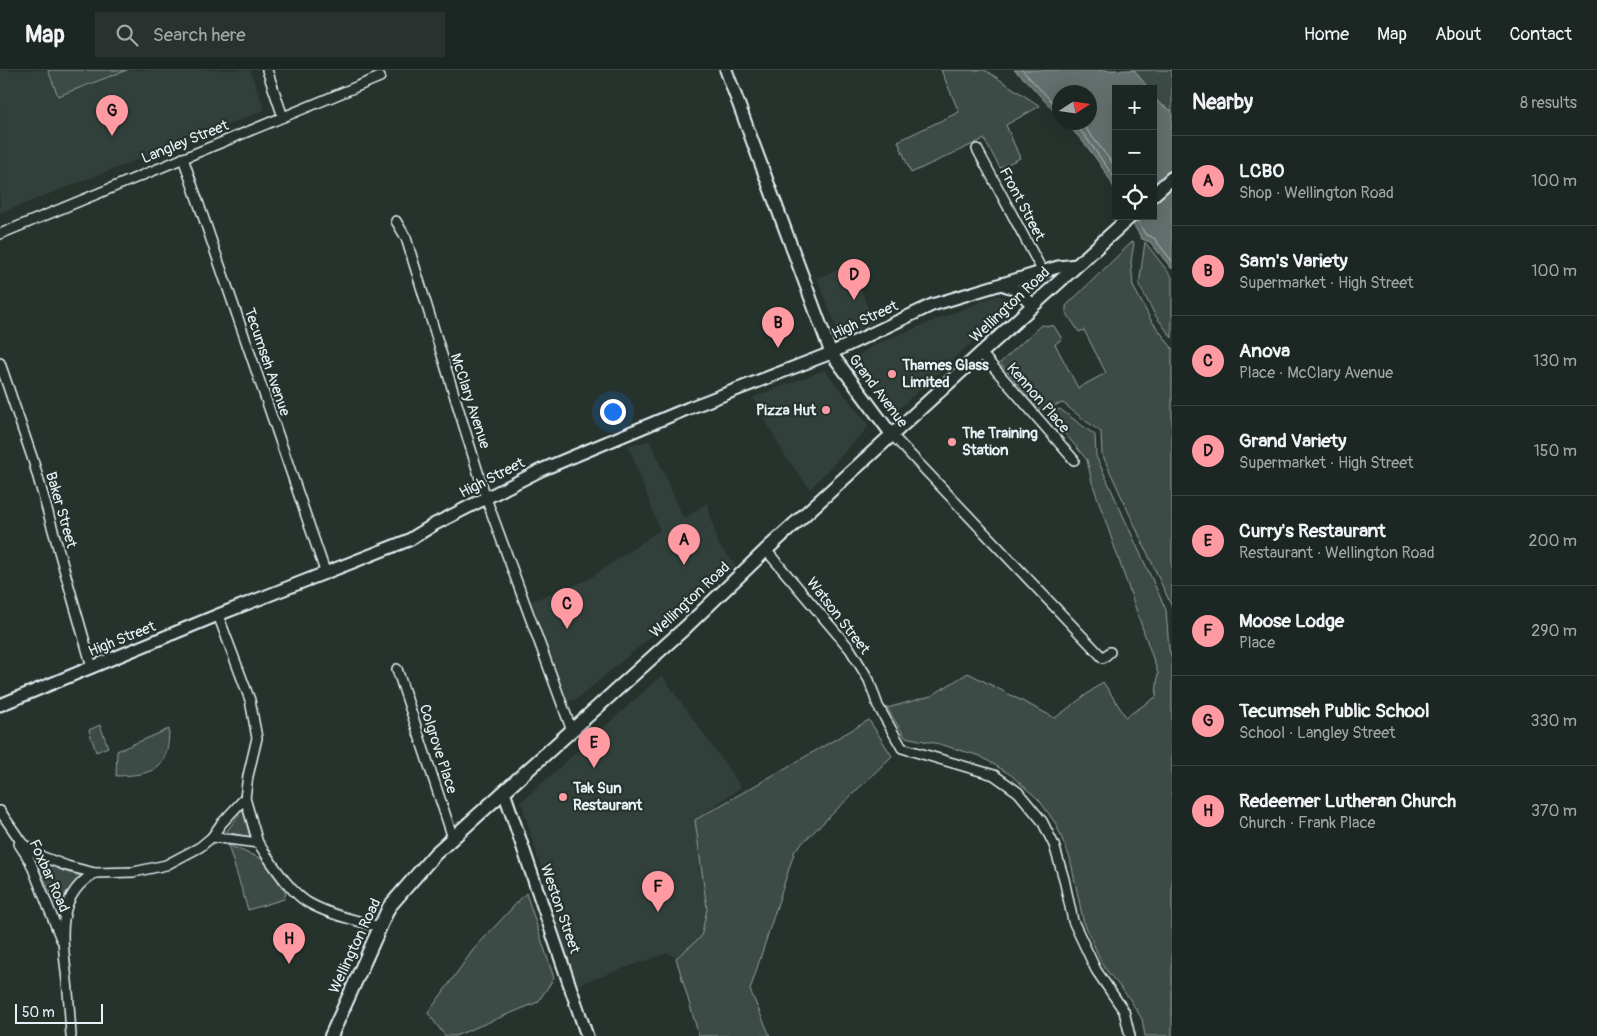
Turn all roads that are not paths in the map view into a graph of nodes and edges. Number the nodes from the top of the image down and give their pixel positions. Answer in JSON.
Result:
{"nodes":[{"id":1,"x":267,"y":70,"type":"edge"},
{"id":2,"x":726,"y":70,"type":"edge"},
{"id":3,"x":380,"y":77,"type":"dead end"},
{"id":4,"x":283,"y":117,"type":"junction"},
{"id":5,"x":977,"y":149,"type":"dead end"},
{"id":6,"x":183,"y":158,"type":"junction"},
{"id":7,"x":1172,"y":178,"type":"edge"},
{"id":8,"x":1157,"y":191,"type":"edge"},
{"id":9,"x":396,"y":221,"type":"dead end"},
{"id":10,"x":1126,"y":221,"type":"edge"},
{"id":11,"x":0,"y":234,"type":"edge"},
{"id":12,"x":1077,"y":265,"type":"junction"},
{"id":13,"x":1042,"y":272,"type":"junction"},
{"id":14,"x":999,"y":284,"type":"junction"},
{"id":15,"x":1033,"y":306,"type":"junction"},
{"id":16,"x":831,"y":353,"type":"junction"},
{"id":17,"x":981,"y":353,"type":"junction"},
{"id":18,"x":0,"y":363,"type":"edge"},
{"id":19,"x":892,"y":435,"type":"junction"},
{"id":20,"x":1074,"y":460,"type":"dead end"},
{"id":21,"x":486,"y":498,"type":"junction"},
{"id":22,"x":766,"y":550,"type":"junction"},
{"id":23,"x":326,"y":574,"type":"junction"},
{"id":24,"x":218,"y":615,"type":"junction"},
{"id":25,"x":1110,"y":652,"type":"dead end"},
{"id":26,"x":92,"y":667,"type":"junction"},
{"id":27,"x":397,"y":669,"type":"dead end"},
{"id":28,"x":0,"y":705,"type":"edge"},
{"id":29,"x":572,"y":731,"type":"junction"},
{"id":30,"x":504,"y":792,"type":"junction"},
{"id":31,"x":245,"y":798,"type":"junction"},
{"id":32,"x":0,"y":811,"type":"edge"},
{"id":33,"x":6,"y":822,"type":"junction"},
{"id":34,"x":212,"y":837,"type":"junction"},
{"id":35,"x":453,"y":838,"type":"junction"},
{"id":36,"x":258,"y":843,"type":"junction"},
{"id":37,"x":95,"y":873,"type":"junction"},
{"id":38,"x":380,"y":927,"type":"junction"},
{"id":39,"x":63,"y":943,"type":"junction"},
{"id":40,"x":71,"y":1036,"type":"edge"},
{"id":41,"x":331,"y":1036,"type":"edge"},
{"id":42,"x":587,"y":1036,"type":"edge"},
{"id":43,"x":1130,"y":1036,"type":"edge"}],
"edges":[{"from":1,"to":4,"type":"street"},
{"from":2,"to":16,"type":"street","name":"Grand Avenue"},
{"from":3,"to":4,"type":"street","name":"Langley Street"},
{"from":4,"to":6,"type":"street","name":"Langley Street"},
{"from":5,"to":13,"type":"street","name":"Front Street"},
{"from":6,"to":11,"type":"street","name":"Langley Street"},
{"from":6,"to":23,"type":"street","name":"Tecumseh Avenue"},
{"from":7,"to":8,"type":"main road"},
{"from":9,"to":21,"type":"street","name":"McClary Avenue"},
{"from":10,"to":12,"type":"main road","name":"Wellington Road"},
{"from":12,"to":13,"type":"street","name":"High Street"},
{"from":12,"to":15,"type":"main road","name":"Wellington Road"},
{"from":13,"to":14,"type":"street","name":"High Street"},
{"from":14,"to":15,"type":"street"},
{"from":14,"to":16,"type":"street","name":"High Street"},
{"from":15,"to":17,"type":"main road","name":"Wellington Road"},
{"from":16,"to":19,"type":"street","name":"Grand Avenue"},
{"from":16,"to":21,"type":"street","name":"High Street"},
{"from":17,"to":19,"type":"main road","name":"Wellington Road"},
{"from":17,"to":20,"type":"street","name":"Kennon Place"},
{"from":18,"to":26,"type":"street","name":"Baker Street"},
{"from":19,"to":22,"type":"main road","name":"Wellington Road"},
{"from":19,"to":25,"type":"street","name":"Grand Avenue"},
{"from":21,"to":23,"type":"street","name":"High Street"},
{"from":21,"to":29,"type":"street","name":"McClary Avenue"},
{"from":22,"to":29,"type":"main road","name":"Wellington Road"},
{"from":22,"to":43,"type":"street","name":"Watson Street"},
{"from":23,"to":24,"type":"street","name":"High Street"},
{"from":24,"to":26,"type":"street","name":"High Street"},
{"from":24,"to":31,"type":"street"},
{"from":26,"to":28,"type":"street","name":"High Street"},
{"from":27,"to":35,"type":"street","name":"Colgrove Place"},
{"from":29,"to":30,"type":"main road","name":"Wellington Road"},
{"from":30,"to":35,"type":"main road","name":"Wellington Road"},
{"from":30,"to":42,"type":"street","name":"Weston Street"},
{"from":31,"to":34,"type":"street"},
{"from":31,"to":36,"type":"street"},
{"from":32,"to":33,"type":"street"},
{"from":33,"to":37,"type":"street"},
{"from":33,"to":39,"type":"street","name":"Foxbar Road"},
{"from":34,"to":36,"type":"street"},
{"from":34,"to":37,"type":"street"},
{"from":35,"to":38,"type":"main road","name":"Wellington Road"},
{"from":36,"to":38,"type":"street"},
{"from":37,"to":39,"type":"street","name":"Foxbar Road"},
{"from":38,"to":41,"type":"main road","name":"Wellington Road"},
{"from":39,"to":40,"type":"street","name":"Foxbar Road"}]}
